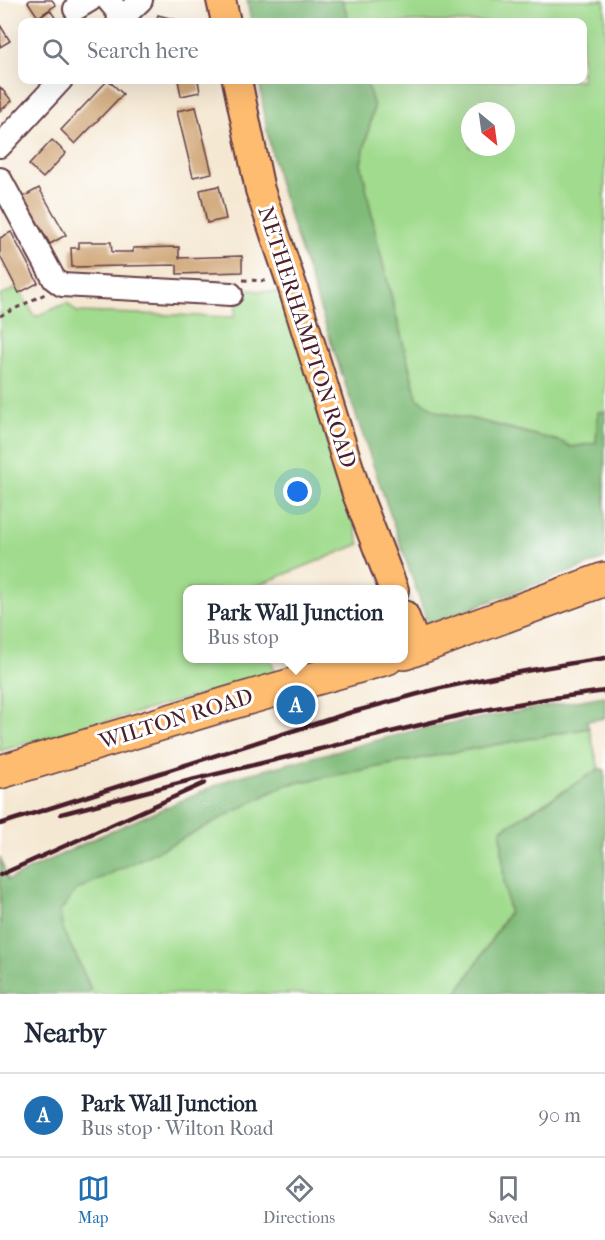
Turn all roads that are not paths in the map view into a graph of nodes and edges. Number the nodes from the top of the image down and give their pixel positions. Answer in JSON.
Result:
{"nodes":[{"id":1,"x":108,"y":0,"type":"edge"},
{"id":2,"x":141,"y":0,"type":"edge"},
{"id":3,"x":221,"y":0,"type":"edge"},
{"id":4,"x":119,"y":18,"type":"edge"},
{"id":5,"x":122,"y":18,"type":"edge"},
{"id":6,"x":225,"y":18,"type":"edge"},
{"id":7,"x":57,"y":84,"type":"edge"},
{"id":8,"x":238,"y":84,"type":"edge"},
{"id":9,"x":0,"y":146,"type":"edge"},
{"id":10,"x":0,"y":179,"type":"edge"},
{"id":11,"x":231,"y":294,"type":"dead end"},
{"id":12,"x":605,"y":579,"type":"edge"},
{"id":13,"x":392,"y":585,"type":"edge"},
{"id":14,"x":410,"y":650,"type":"edge"},
{"id":15,"x":369,"y":663,"type":"edge"},
{"id":16,"x":0,"y":772,"type":"edge"}],
"edges":[{"from":1,"to":4,"type":"street"},
{"from":2,"to":5,"type":"street"},
{"from":3,"to":6,"type":"main road"},
{"from":7,"to":9,"type":"street"},
{"from":8,"to":13,"type":"main road","name":"NETHERHAMPTON ROAD"},
{"from":10,"to":11,"type":"street"},
{"from":12,"to":14,"type":"highway"},
{"from":15,"to":16,"type":"highway","name":"WILTON ROAD"}]}
